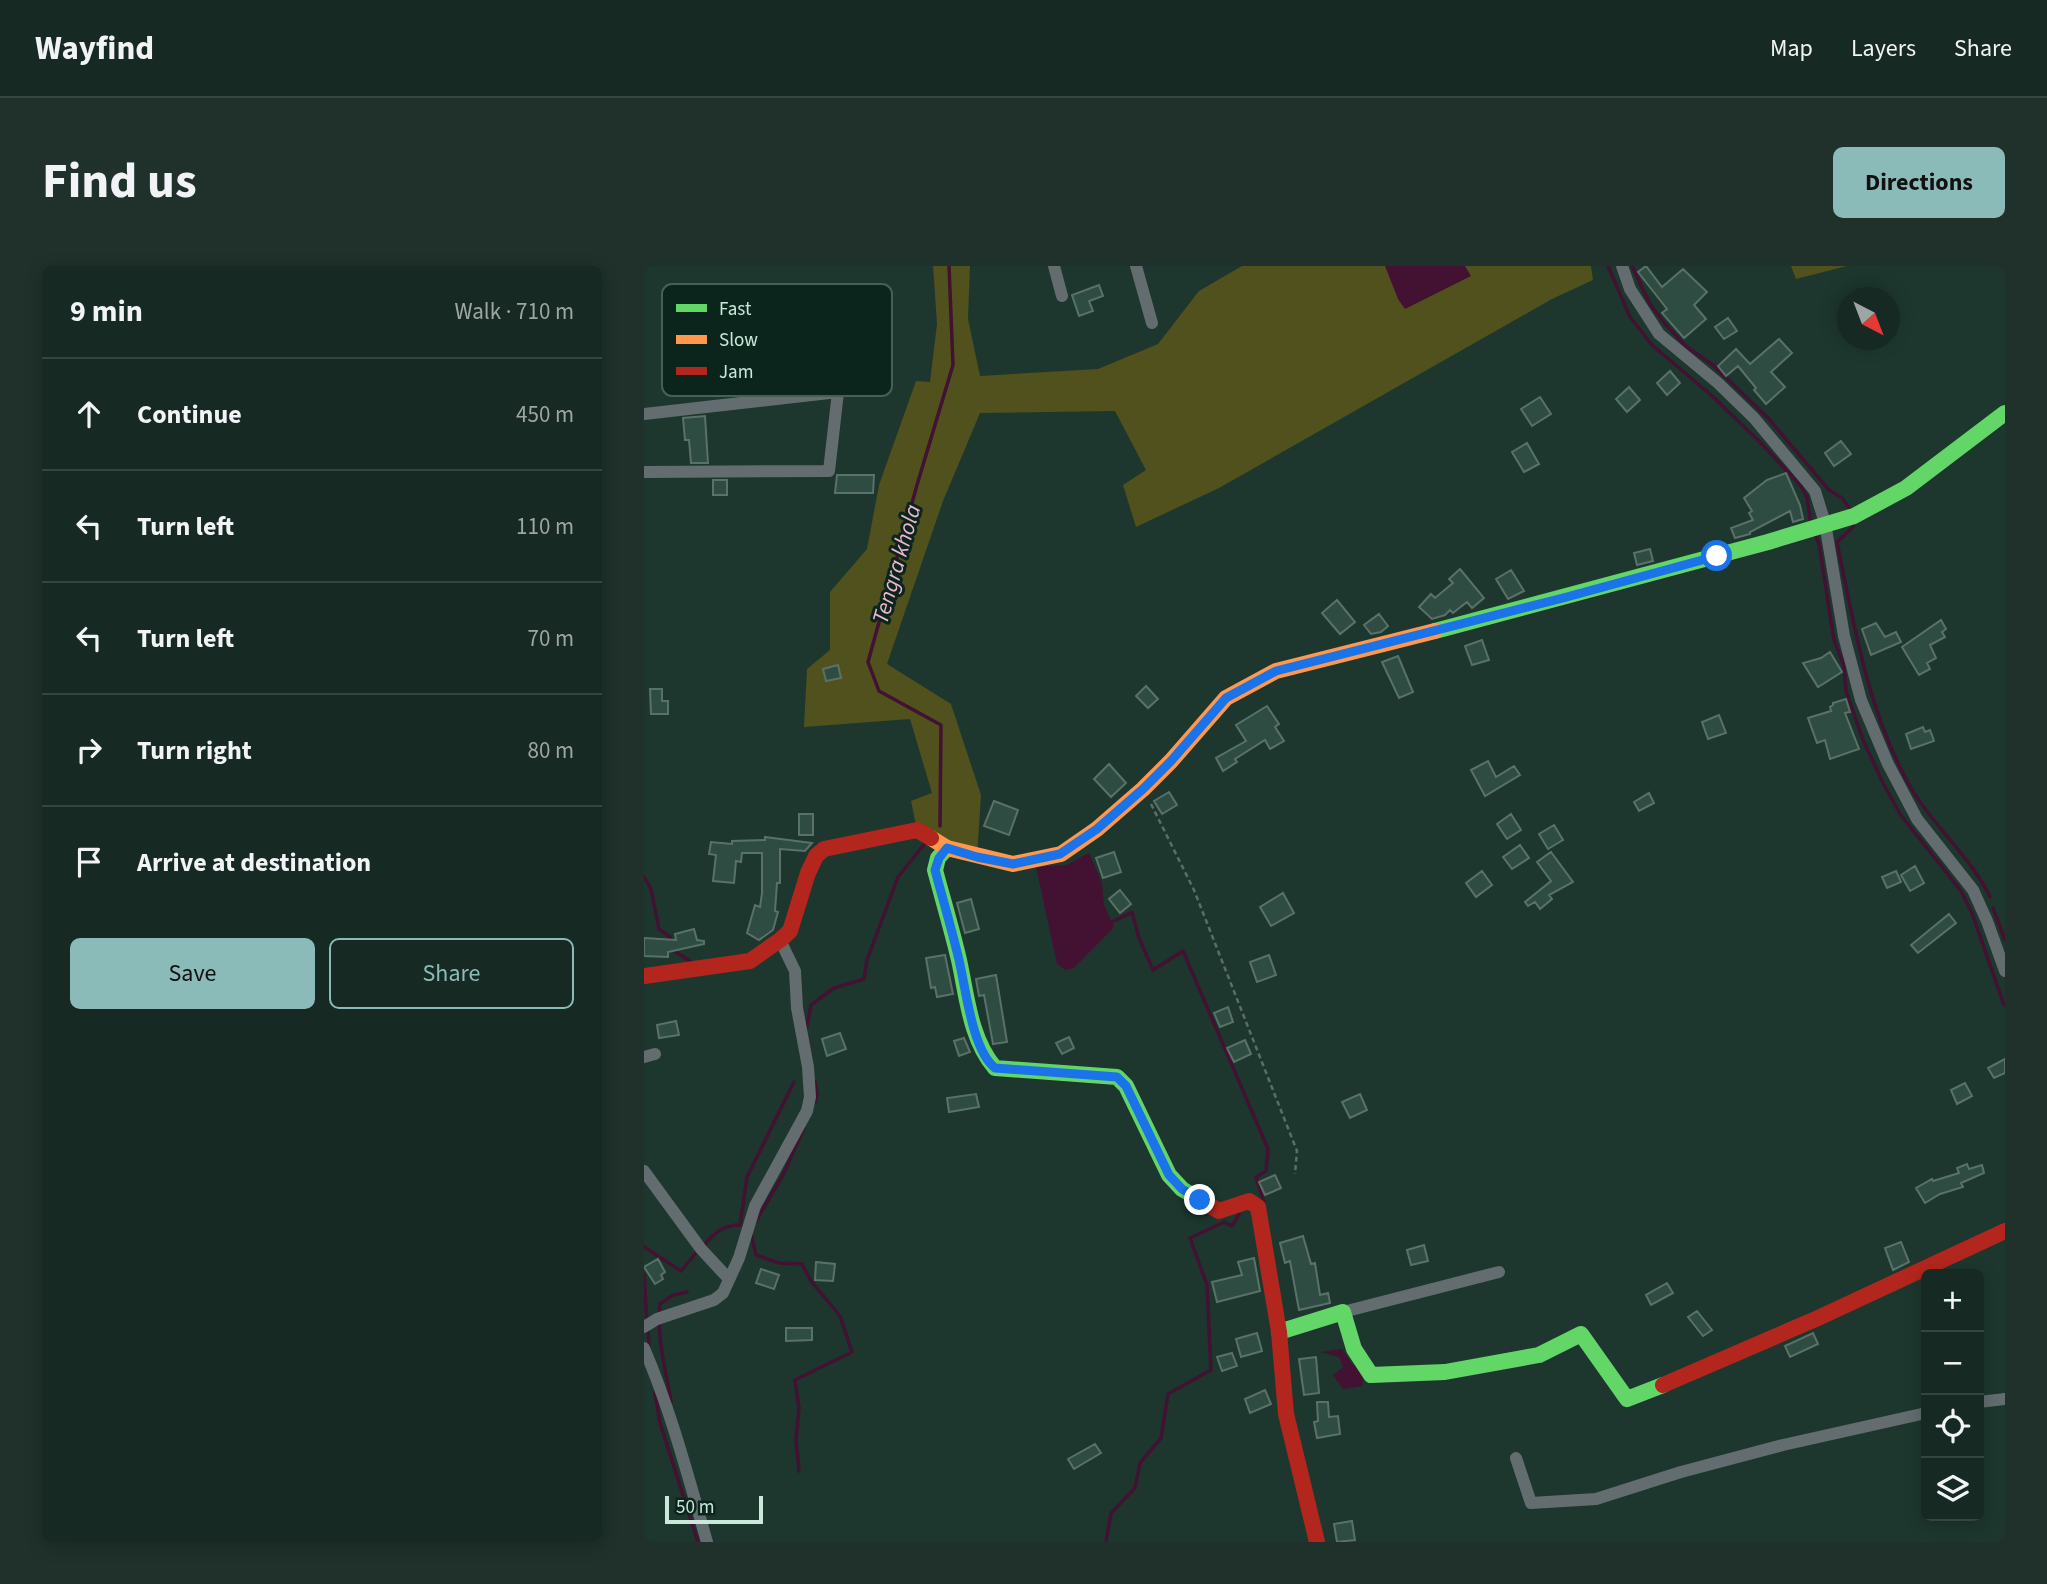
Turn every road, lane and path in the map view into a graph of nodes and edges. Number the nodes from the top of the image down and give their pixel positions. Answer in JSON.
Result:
{"nodes":[{"id":1,"x":1054,"y":266,"type":"edge"},
{"id":2,"x":1136,"y":266,"type":"edge"},
{"id":3,"x":1622,"y":266,"type":"edge"},
{"id":4,"x":1062,"y":296,"type":"dead end"},
{"id":5,"x":1152,"y":323,"type":"dead end"},
{"id":6,"x":803,"y":396,"type":"edge"},
{"id":7,"x":838,"y":396,"type":"edge"},
{"id":8,"x":2005,"y":413,"type":"edge"},
{"id":9,"x":644,"y":414,"type":"edge"},
{"id":10,"x":644,"y":472,"type":"edge"},
{"id":11,"x":1825,"y":523,"type":"junction"},
{"id":12,"x":1143,"y":789,"type":"junction"},
{"id":13,"x":947,"y":848,"type":"junction"},
{"id":14,"x":780,"y":940,"type":"junction"},
{"id":15,"x":2005,"y":971,"type":"edge"},
{"id":16,"x":644,"y":976,"type":"edge"},
{"id":17,"x":644,"y":1171,"type":"edge"},
{"id":18,"x":1295,"y":1174,"type":"dead end"},
{"id":19,"x":2005,"y":1231,"type":"edge"},
{"id":20,"x":1499,"y":1272,"type":"dead end"},
{"id":21,"x":728,"y":1278,"type":"junction"},
{"id":22,"x":1343,"y":1312,"type":"junction"},
{"id":23,"x":644,"y":1327,"type":"edge"},
{"id":24,"x":1279,"y":1332,"type":"junction"},
{"id":25,"x":644,"y":1348,"type":"edge"},
{"id":26,"x":2005,"y":1399,"type":"edge"},
{"id":27,"x":1984,"y":1401,"type":"edge"},
{"id":28,"x":1921,"y":1414,"type":"edge"},
{"id":29,"x":1517,"y":1458,"type":"dead end"},
{"id":30,"x":707,"y":1542,"type":"edge"},
{"id":31,"x":1317,"y":1542,"type":"edge"}],
"edges":[{"from":1,"to":4,"type":"street"},
{"from":2,"to":5,"type":"street"},
{"from":3,"to":11,"type":"street"},
{"from":6,"to":9,"type":"street"},
{"from":7,"to":10,"type":"street"},
{"from":8,"to":11,"type":"street"},
{"from":11,"to":12,"type":"street"},
{"from":11,"to":15,"type":"street"},
{"from":12,"to":13,"type":"street"},
{"from":12,"to":18,"type":"path"},
{"from":13,"to":14,"type":"street"},
{"from":13,"to":24,"type":"street"},
{"from":14,"to":16,"type":"street"},
{"from":14,"to":21,"type":"street"},
{"from":17,"to":21,"type":"street"},
{"from":19,"to":22,"type":"street"},
{"from":20,"to":22,"type":"street"},
{"from":21,"to":23,"type":"street"},
{"from":22,"to":24,"type":"street"},
{"from":24,"to":31,"type":"street"},
{"from":25,"to":30,"type":"street"},
{"from":26,"to":27,"type":"street"},
{"from":28,"to":29,"type":"street"}]}
